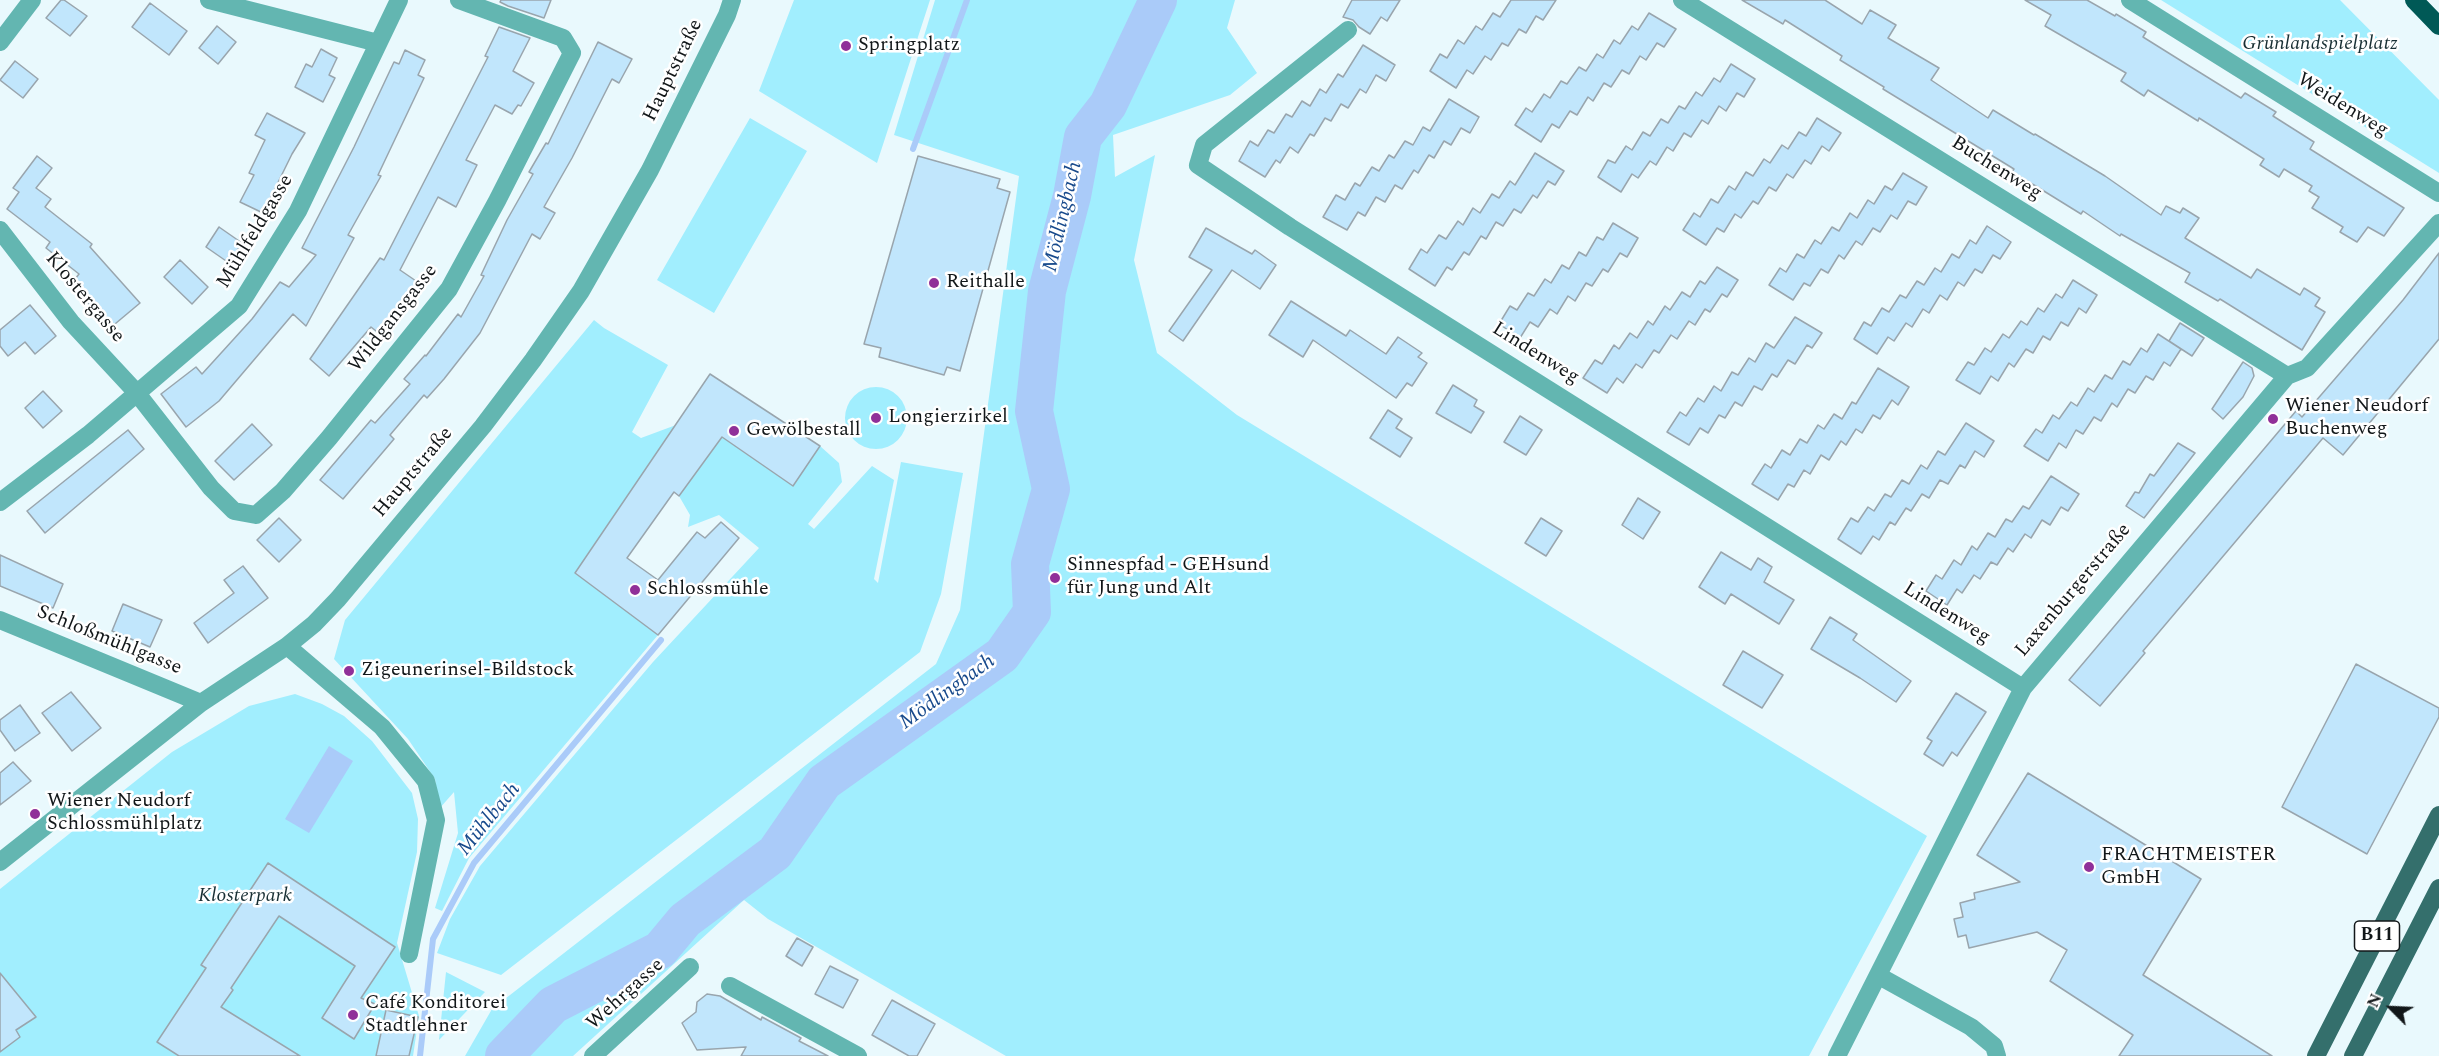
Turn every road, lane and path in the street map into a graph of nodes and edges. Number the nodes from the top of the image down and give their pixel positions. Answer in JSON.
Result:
{"nodes":[{"id":1,"x":32,"y":0,"type":"edge"},
{"id":2,"x":209,"y":0,"type":"edge"},
{"id":3,"x":399,"y":0,"type":"edge"},
{"id":4,"x":459,"y":0,"type":"edge"},
{"id":5,"x":732,"y":0,"type":"edge"},
{"id":6,"x":1682,"y":0,"type":"edge"},
{"id":7,"x":2130,"y":0,"type":"edge"},
{"id":8,"x":2414,"y":0,"type":"edge"},
{"id":9,"x":2439,"y":26,"type":"edge"},
{"id":10,"x":1348,"y":30,"type":"dead end"},
{"id":11,"x":0,"y":42,"type":"edge"},
{"id":12,"x":378,"y":43,"type":"junction"},
{"id":13,"x":2439,"y":193,"type":"edge"},
{"id":14,"x":2439,"y":223,"type":"edge"},
{"id":15,"x":0,"y":230,"type":"edge"},
{"id":16,"x":2287,"y":376,"type":"junction"},
{"id":17,"x":136,"y":392,"type":"junction"},
{"id":18,"x":0,"y":502,"type":"edge"},
{"id":19,"x":0,"y":620,"type":"edge"},
{"id":20,"x":287,"y":646,"type":"junction"},
{"id":21,"x":2023,"y":688,"type":"junction"},
{"id":22,"x":201,"y":703,"type":"junction"},
{"id":23,"x":2439,"y":815,"type":"edge"},
{"id":24,"x":0,"y":862,"type":"edge"},
{"id":25,"x":2439,"y":888,"type":"edge"},
{"id":26,"x":410,"y":954,"type":"dead end"},
{"id":27,"x":690,"y":967,"type":"dead end"},
{"id":28,"x":1879,"y":976,"type":"junction"},
{"id":29,"x":730,"y":986,"type":"dead end"},
{"id":30,"x":593,"y":1056,"type":"edge"},
{"id":31,"x":858,"y":1056,"type":"edge"},
{"id":32,"x":1837,"y":1056,"type":"edge"},
{"id":33,"x":1997,"y":1056,"type":"edge"},
{"id":34,"x":2316,"y":1056,"type":"edge"},
{"id":35,"x":2353,"y":1056,"type":"edge"}],
"edges":[{"from":1,"to":11,"type":"street"},
{"from":2,"to":12,"type":"street"},
{"from":3,"to":12,"type":"street","name":"Mühlfeldgasse"},
{"from":4,"to":17,"type":"street","name":"Wildgansgasse"},
{"from":5,"to":20,"type":"street","name":"Hauptstraße"},
{"from":6,"to":16,"type":"street","name":"Buchenweg"},
{"from":7,"to":13,"type":"street","name":"Weidenweg"},
{"from":8,"to":9,"type":"highway"},
{"from":10,"to":21,"type":"street","name":"Lindenweg"},
{"from":12,"to":17,"type":"street","name":"Mühlfeldgasse"},
{"from":14,"to":16,"type":"street","name":"Laxenburgerstraße"},
{"from":15,"to":17,"type":"street","name":"Klostergasse"},
{"from":16,"to":21,"type":"street","name":"Laxenburgerstraße"},
{"from":17,"to":18,"type":"street","name":"Mühlfeldgasse"},
{"from":19,"to":22,"type":"street","name":"Schloßmühlgasse"},
{"from":20,"to":22,"type":"street","name":"Hauptstraße"},
{"from":20,"to":26,"type":"street"},
{"from":21,"to":28,"type":"street","name":"Laxenburgerstraße"},
{"from":22,"to":24,"type":"street","name":"Hauptstraße"},
{"from":23,"to":34,"type":"main road","number":"B11"},
{"from":25,"to":35,"type":"main road","number":"B11"},
{"from":27,"to":30,"type":"street","name":"Wehrgasse"},
{"from":28,"to":32,"type":"street","name":"Laxenburgerstraße"},
{"from":28,"to":33,"type":"street"},
{"from":29,"to":31,"type":"street"}]}
